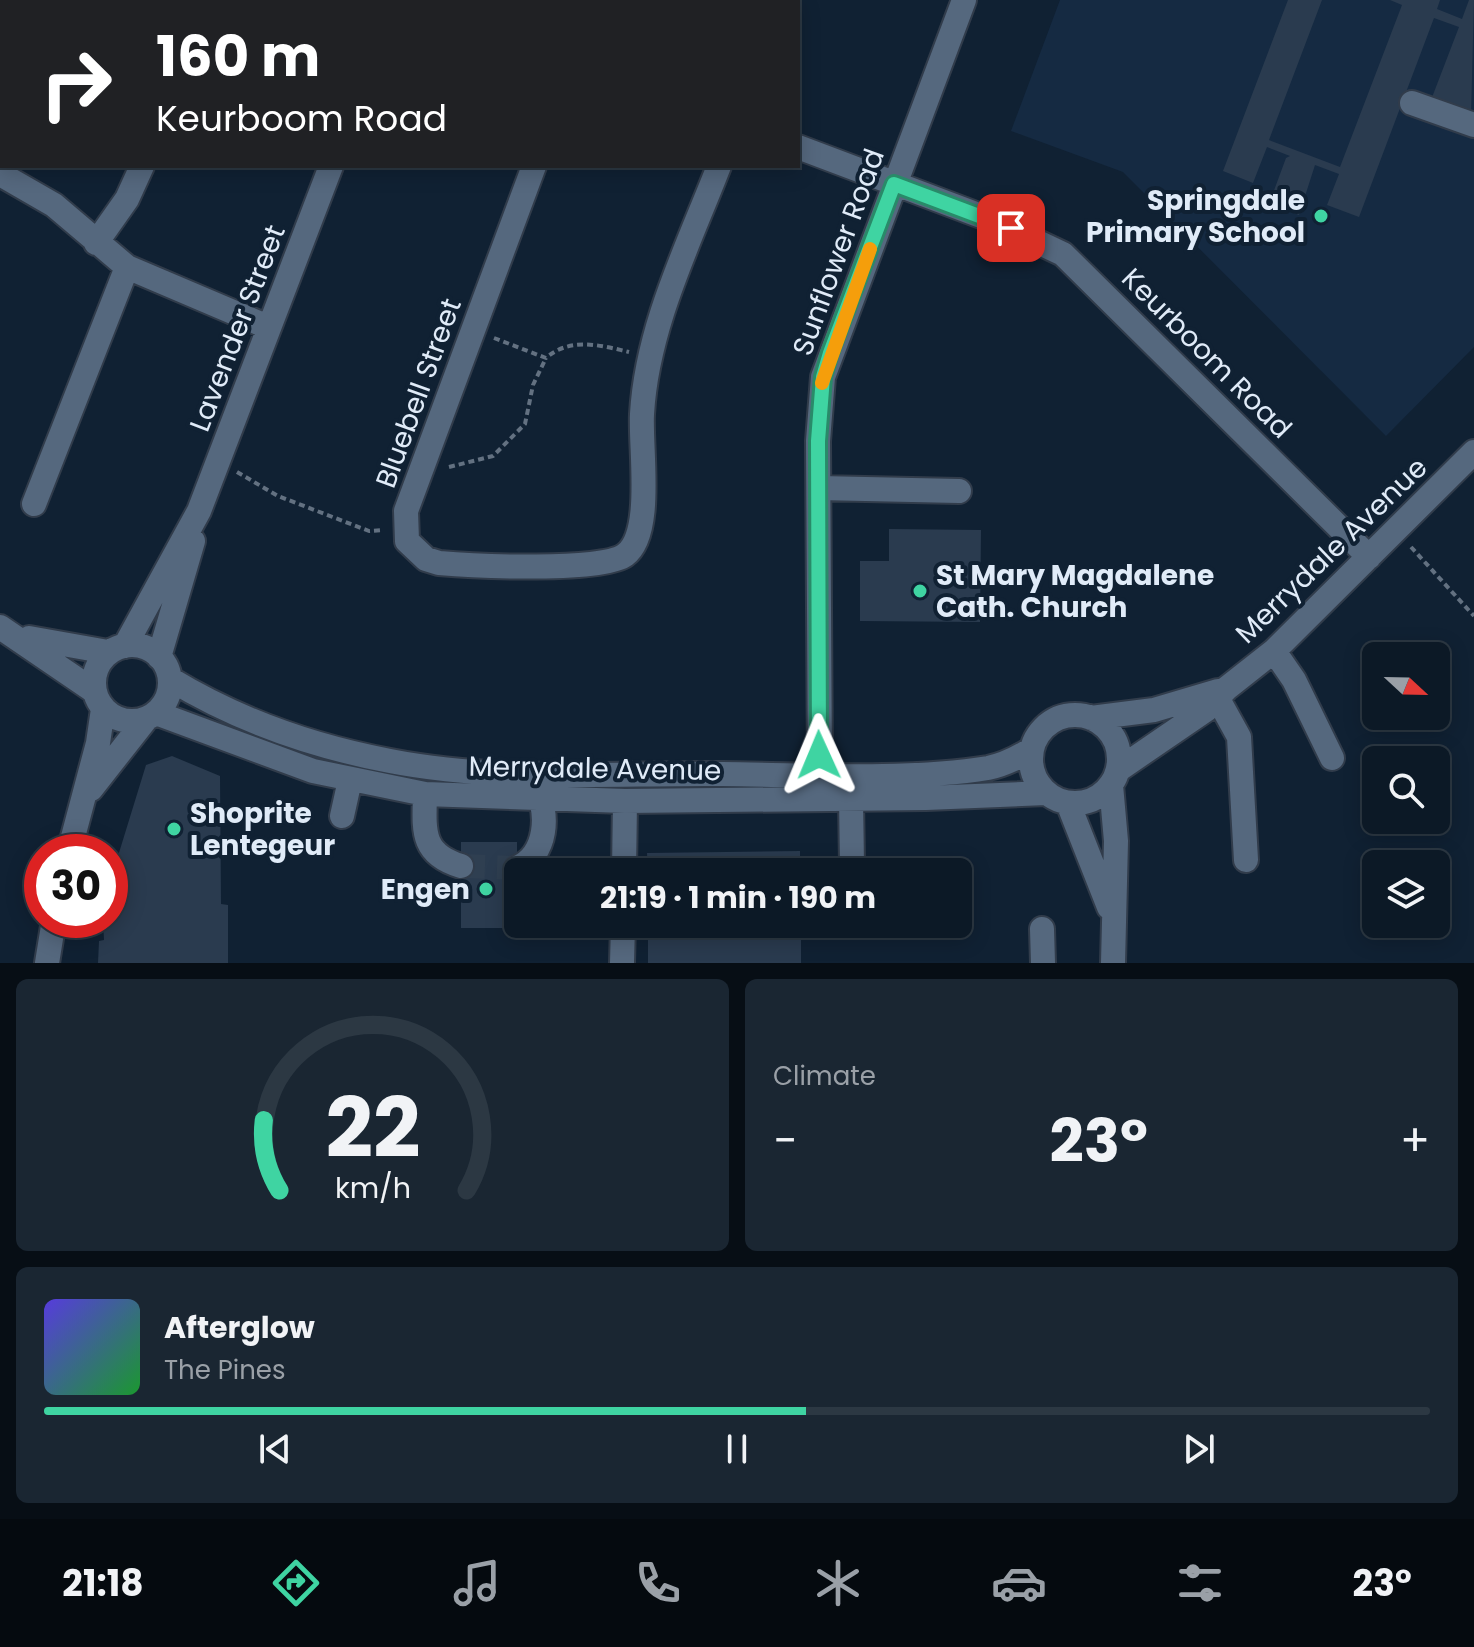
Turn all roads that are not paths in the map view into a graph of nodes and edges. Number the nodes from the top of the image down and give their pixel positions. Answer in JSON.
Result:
{"nodes":[{"id":1,"x":964,"y":0,"type":"edge"},
{"id":2,"x":1412,"y":103,"type":"dead end"},
{"id":3,"x":1474,"y":125,"type":"edge"},
{"id":4,"x":800,"y":148,"type":"edge"},
{"id":5,"x":141,"y":168,"type":"edge"},
{"id":6,"x":330,"y":168,"type":"edge"},
{"id":7,"x":533,"y":168,"type":"edge"},
{"id":8,"x":718,"y":168,"type":"edge"},
{"id":9,"x":3,"y":184,"type":"edge"},
{"id":10,"x":894,"y":184,"type":"junction"},
{"id":11,"x":96,"y":243,"type":"junction"},
{"id":12,"x":127,"y":267,"type":"junction"},
{"id":13,"x":268,"y":327,"type":"junction"},
{"id":14,"x":1474,"y":452,"type":"edge"},
{"id":15,"x":819,"y":488,"type":"junction"},
{"id":16,"x":959,"y":491,"type":"dead end"},
{"id":17,"x":34,"y":504,"type":"dead end"},
{"id":18,"x":199,"y":511,"type":"junction"},
{"id":19,"x":1369,"y":557,"type":"junction"},
{"id":20,"x":9,"y":632,"type":"edge"},
{"id":21,"x":116,"y":649,"type":"junction"},
{"id":22,"x":1274,"y":651,"type":"junction"},
{"id":23,"x":159,"y":657,"type":"junction"},
{"id":24,"x":170,"y":679,"type":"junction"},
{"id":25,"x":1222,"y":693,"type":"junction"},
{"id":26,"x":98,"y":700,"type":"junction"},
{"id":27,"x":151,"y":716,"type":"junction"},
{"id":28,"x":1091,"y":718,"type":"junction"},
{"id":29,"x":1032,"y":749,"type":"junction"},
{"id":30,"x":1332,"y":758,"type":"dead end"},
{"id":31,"x":524,"y":772,"type":"junction"},
{"id":32,"x":820,"y":774,"type":"junction"},
{"id":33,"x":1115,"y":778,"type":"junction"},
{"id":34,"x":350,"y":780,"type":"junction"},
{"id":35,"x":425,"y":794,"type":"junction"},
{"id":36,"x":1057,"y":798,"type":"junction"},
{"id":37,"x":851,"y":799,"type":"junction"},
{"id":38,"x":83,"y":801,"type":"junction"},
{"id":39,"x":543,"y":801,"type":"junction"},
{"id":40,"x":625,"y":801,"type":"junction"},
{"id":41,"x":342,"y":816,"type":"dead end"},
{"id":42,"x":74,"y":834,"type":"edge"},
{"id":43,"x":533,"y":858,"type":"edge"},
{"id":44,"x":624,"y":858,"type":"edge"},
{"id":45,"x":852,"y":858,"type":"edge"},
{"id":46,"x":1246,"y":860,"type":"dead end"},
{"id":47,"x":461,"y":866,"type":"tunnel mouth"},
{"id":48,"x":1112,"y":913,"type":"junction"},
{"id":49,"x":1042,"y":929,"type":"dead end"},
{"id":50,"x":51,"y":938,"type":"edge"},
{"id":51,"x":623,"y":938,"type":"edge"},
{"id":52,"x":47,"y":963,"type":"edge"},
{"id":53,"x":622,"y":963,"type":"edge"},
{"id":54,"x":1043,"y":963,"type":"edge"},
{"id":55,"x":1113,"y":963,"type":"edge"}],
"edges":[{"from":1,"to":10,"type":"street","name":"Sunflower Road"},
{"from":2,"to":3,"type":"street"},
{"from":4,"to":10,"type":"street","name":"Keurboom Road"},
{"from":5,"to":11,"type":"street"},
{"from":6,"to":13,"type":"street","name":"Lavender Street"},
{"from":7,"to":8,"type":"street","name":"Bluebell Street"},
{"from":9,"to":11,"type":"street"},
{"from":10,"to":15,"type":"street","name":"Sunflower Road"},
{"from":10,"to":19,"type":"street","name":"Keurboom Road"},
{"from":11,"to":12,"type":"street"},
{"from":12,"to":13,"type":"street"},
{"from":12,"to":17,"type":"street"},
{"from":13,"to":18,"type":"street","name":"Lavender Street"},
{"from":14,"to":19,"type":"street","name":"Merrydale Avenue"},
{"from":15,"to":16,"type":"street"},
{"from":15,"to":32,"type":"street","name":"Sunflower Road"},
{"from":18,"to":21,"type":"street","name":"Lavender Street"},
{"from":18,"to":23,"type":"street","name":"Lavender Street"},
{"from":19,"to":22,"type":"street","name":"Merrydale Avenue"},
{"from":20,"to":21,"type":"street"},
{"from":20,"to":26,"type":"street"},
{"from":21,"to":23,"type":"street"},
{"from":21,"to":26,"type":"street"},
{"from":22,"to":25,"type":"street","name":"Merrydale Avenue"},
{"from":22,"to":30,"type":"street"},
{"from":23,"to":24,"type":"street"},
{"from":24,"to":27,"type":"street"},
{"from":24,"to":31,"type":"street","name":"Merrydale Avenue"},
{"from":25,"to":28,"type":"street","name":"Merrydale Avenue"},
{"from":25,"to":33,"type":"street","name":"Merrydale Avenue"},
{"from":25,"to":46,"type":"street"},
{"from":26,"to":27,"type":"street"},
{"from":26,"to":38,"type":"street"},
{"from":27,"to":34,"type":"street","name":"Merrydale Avenue"},
{"from":27,"to":38,"type":"street"},
{"from":28,"to":29,"type":"street"},
{"from":28,"to":33,"type":"street"},
{"from":29,"to":32,"type":"street","name":"Merrydale Avenue"},
{"from":29,"to":36,"type":"street"},
{"from":31,"to":32,"type":"street","name":"Merrydale Avenue"},
{"from":31,"to":39,"type":"street"},
{"from":33,"to":36,"type":"street"},
{"from":33,"to":48,"type":"street"},
{"from":34,"to":35,"type":"street","name":"Merrydale Avenue"},
{"from":34,"to":41,"type":"street"},
{"from":35,"to":39,"type":"street","name":"Merrydale Avenue"},
{"from":35,"to":47,"type":"street"},
{"from":36,"to":37,"type":"street","name":"Merrydale Avenue"},
{"from":36,"to":48,"type":"street"},
{"from":37,"to":40,"type":"street","name":"Merrydale Avenue"},
{"from":37,"to":45,"type":"street"},
{"from":38,"to":42,"type":"street"},
{"from":39,"to":40,"type":"street","name":"Merrydale Avenue"},
{"from":39,"to":43,"type":"street"},
{"from":40,"to":44,"type":"street"},
{"from":48,"to":55,"type":"street"},
{"from":49,"to":54,"type":"street"},
{"from":50,"to":52,"type":"street"},
{"from":51,"to":53,"type":"street"}]}
